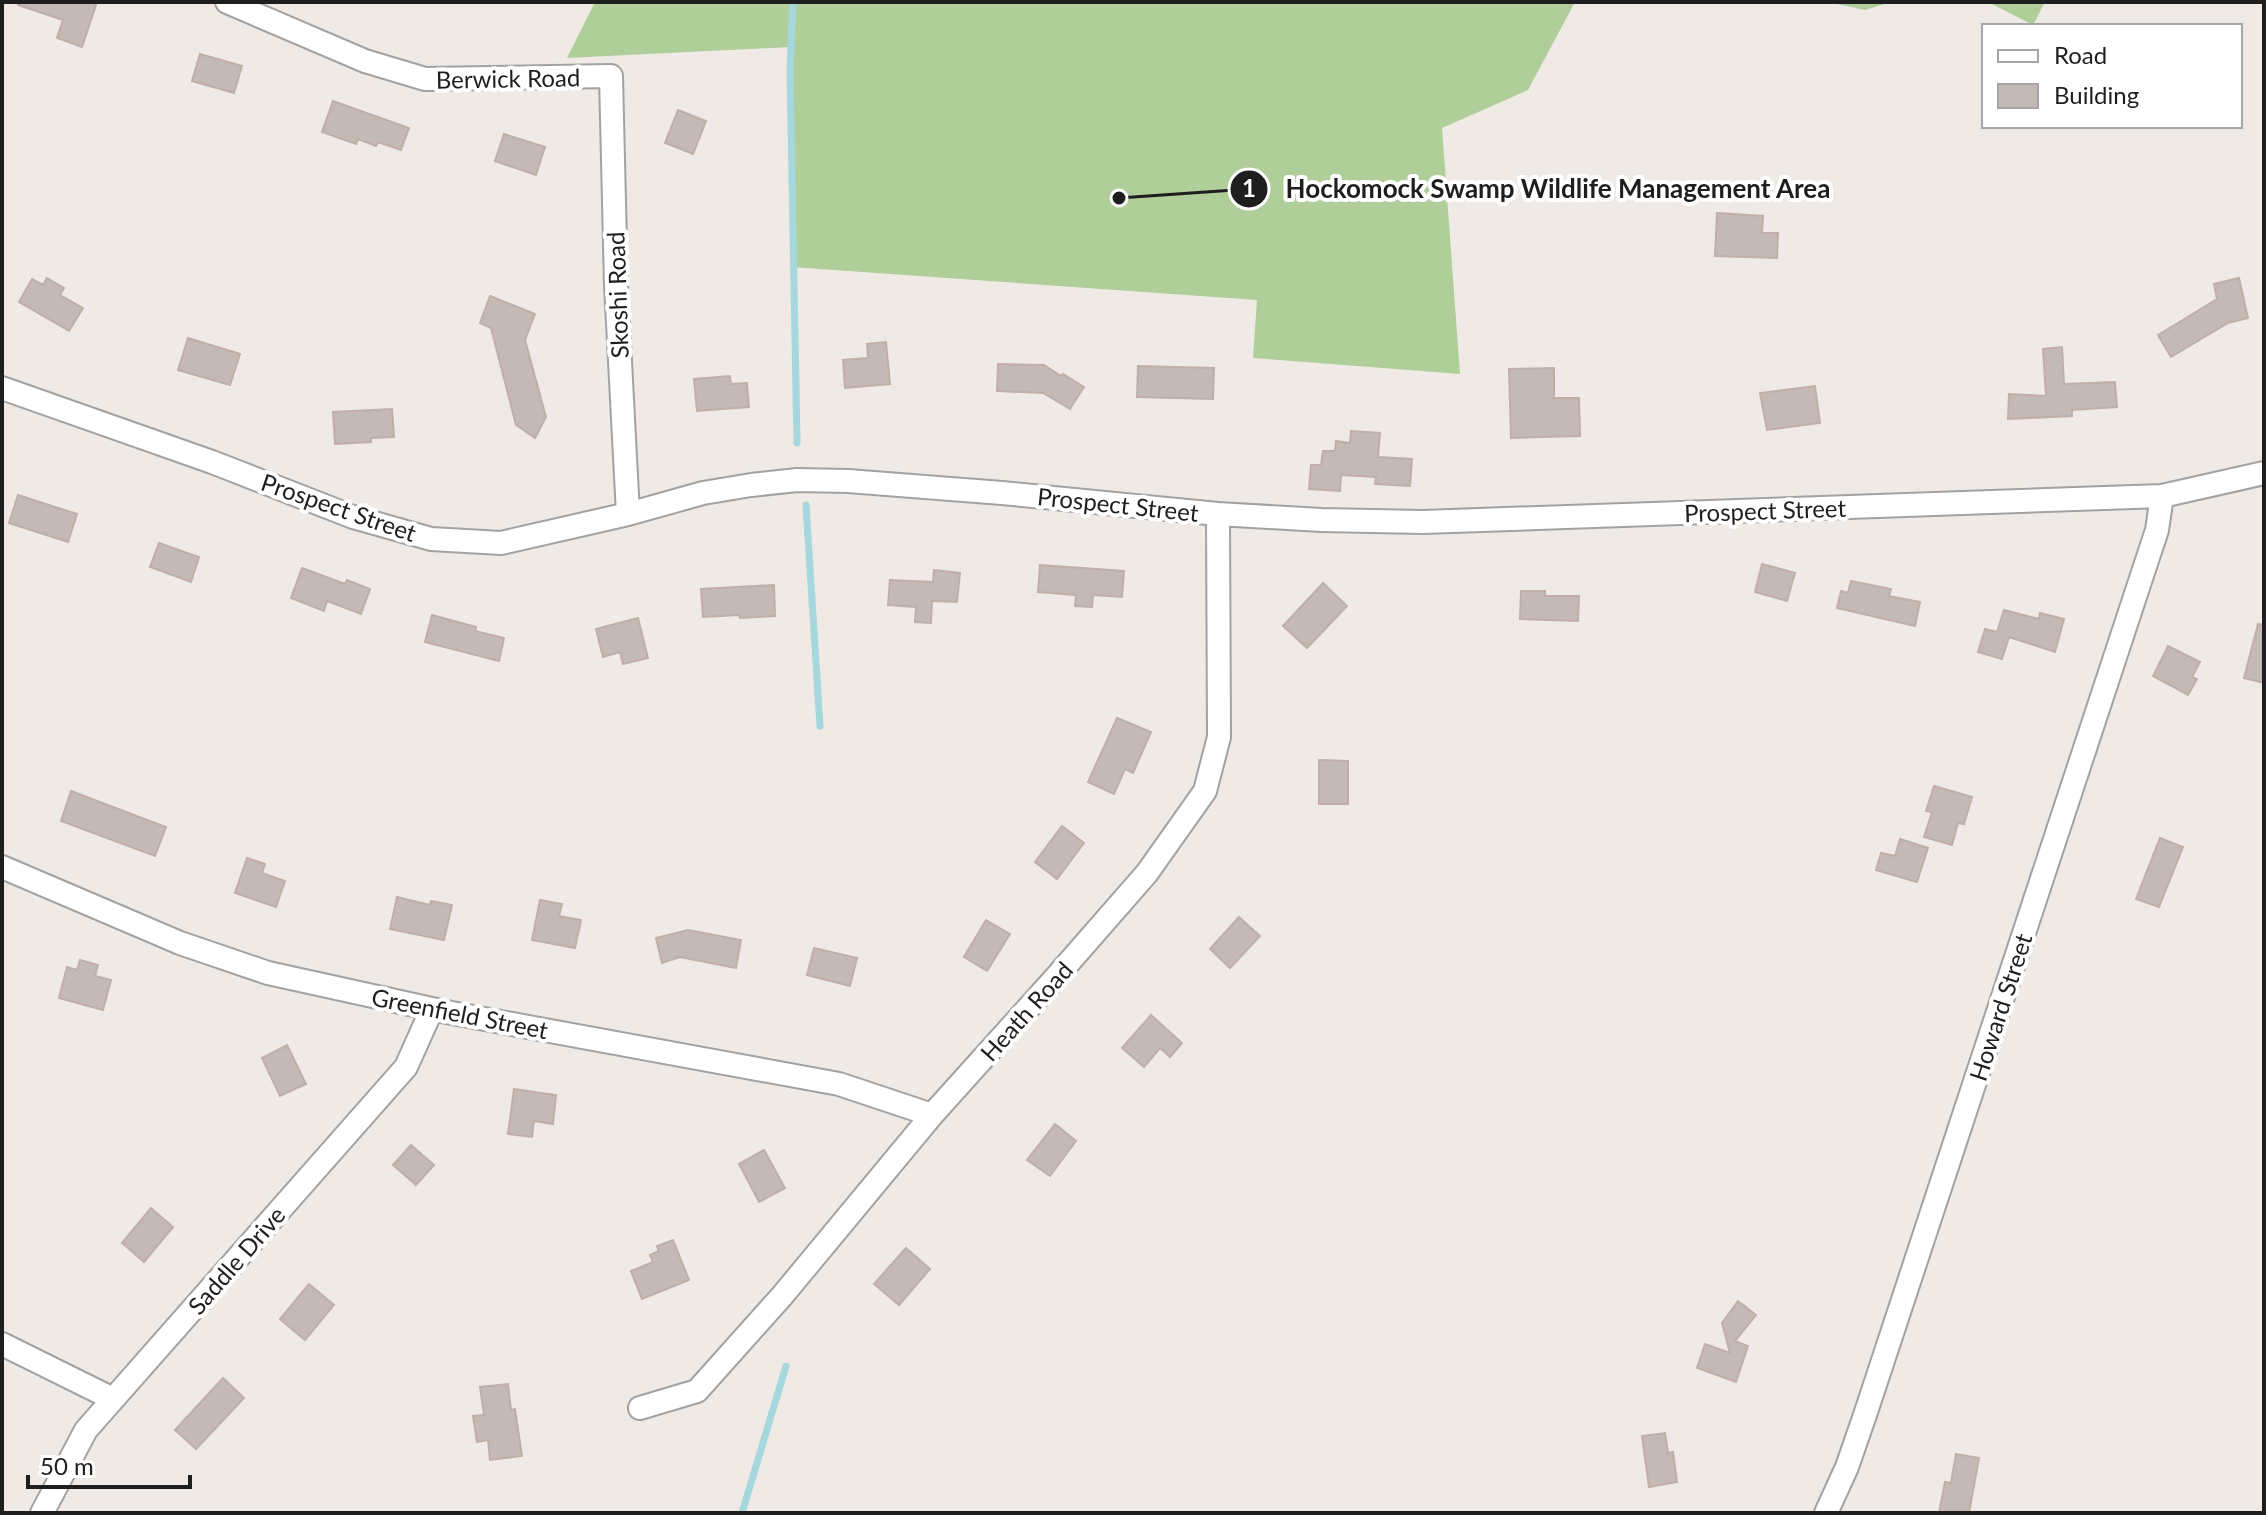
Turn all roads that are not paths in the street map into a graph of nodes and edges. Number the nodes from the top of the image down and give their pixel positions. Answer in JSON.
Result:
{"nodes":[{"id":1,"x":227,"y":2,"type":"edge"},
{"id":2,"x":611,"y":76,"type":"joint"},
{"id":3,"x":2,"y":388,"type":"edge"},
{"id":4,"x":2264,"y":473,"type":"edge"},
{"id":5,"x":2162,"y":496,"type":"junction"},
{"id":6,"x":628,"y":514,"type":"junction"},
{"id":7,"x":1218,"y":514,"type":"junction"},
{"id":8,"x":2,"y":867,"type":"edge"},
{"id":9,"x":432,"y":1009,"type":"junction"},
{"id":10,"x":932,"y":1115,"type":"junction"},
{"id":11,"x":2,"y":1344,"type":"edge"},
{"id":12,"x":113,"y":1399,"type":"junction"},
{"id":13,"x":640,"y":1408,"type":"dead end"},
{"id":14,"x":42,"y":1513,"type":"edge"},
{"id":15,"x":1826,"y":1513,"type":"edge"}],
"edges":[{"from":1,"to":2,"type":"street","name":"Berwick Road"},
{"from":2,"to":6,"type":"street","name":"Skoshi Road"},
{"from":3,"to":6,"type":"street","name":"Prospect Street"},
{"from":4,"to":5,"type":"street","name":"Prospect Street"},
{"from":5,"to":7,"type":"street","name":"Prospect Street"},
{"from":5,"to":15,"type":"street","name":"Howard Street"},
{"from":6,"to":7,"type":"street","name":"Prospect Street"},
{"from":7,"to":10,"type":"street","name":"Heath Road"},
{"from":8,"to":9,"type":"street","name":"Greenfield Street"},
{"from":9,"to":10,"type":"street","name":"Greenfield Street"},
{"from":9,"to":12,"type":"street","name":"Saddle Drive"},
{"from":10,"to":13,"type":"street","name":"Heath Road"},
{"from":11,"to":12,"type":"street"},
{"from":12,"to":14,"type":"street","name":"Saddle Drive"}]}
